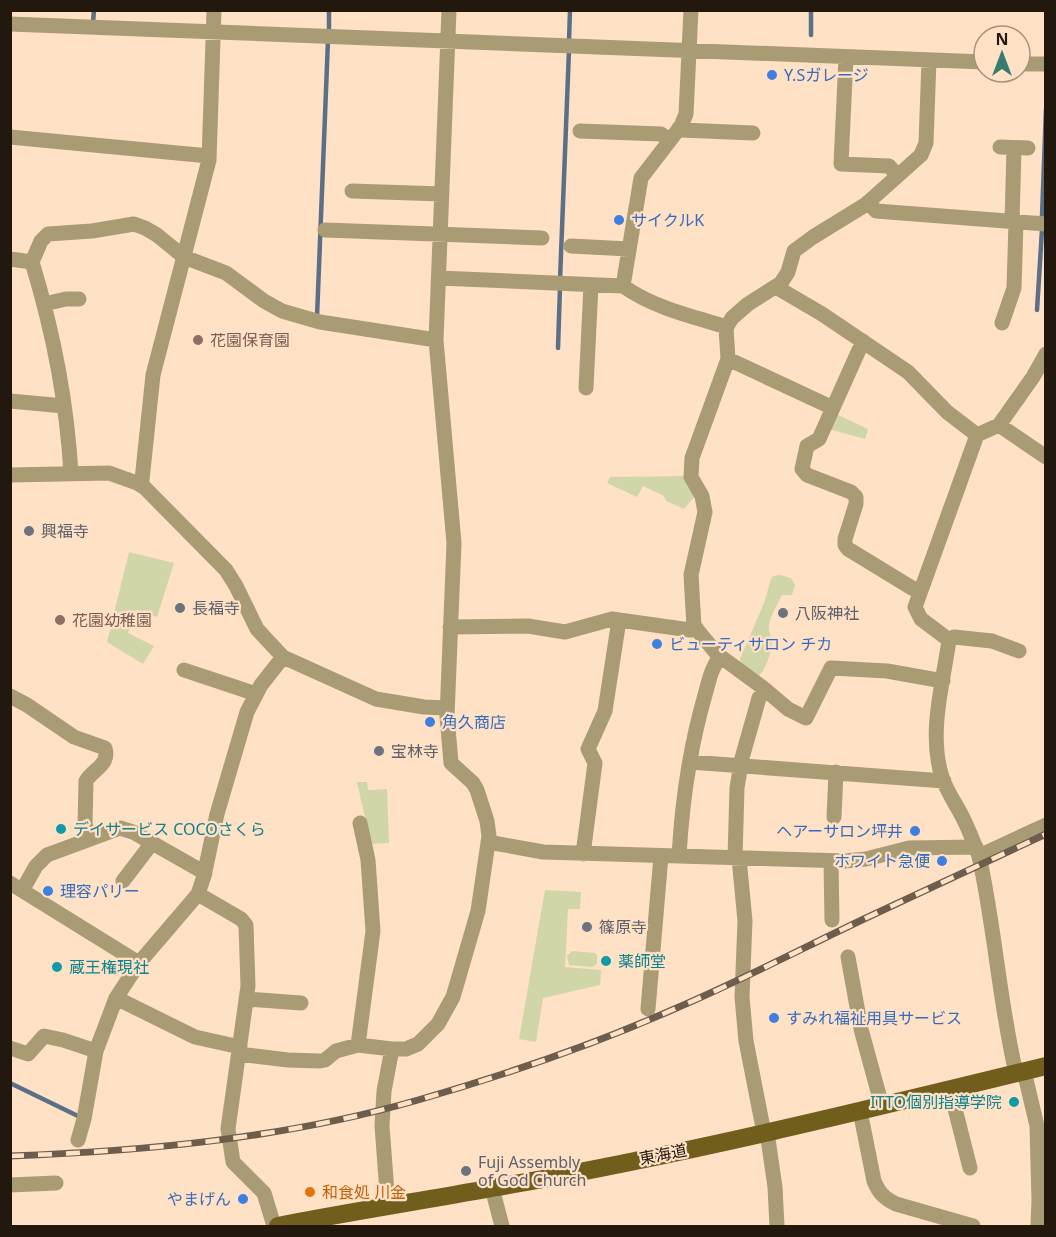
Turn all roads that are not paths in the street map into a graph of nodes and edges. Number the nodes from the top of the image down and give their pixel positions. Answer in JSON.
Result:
{"nodes":[{"id":1,"x":214,"y":10,"type":"edge"},
{"id":2,"x":449,"y":10,"type":"edge"},
{"id":3,"x":691,"y":10,"type":"edge"},
{"id":4,"x":10,"y":24,"type":"edge"},
{"id":5,"x":214,"y":31,"type":"junction"},
{"id":6,"x":448,"y":40,"type":"junction"},
{"id":7,"x":689,"y":51,"type":"junction"},
{"id":8,"x":846,"y":57,"type":"junction"},
{"id":9,"x":929,"y":60,"type":"junction"},
{"id":10,"x":972,"y":62,"type":"edge"},
{"id":11,"x":679,"y":128,"type":"junction"},
{"id":12,"x":580,"y":131,"type":"dead end"},
{"id":13,"x":753,"y":133,"type":"dead end"},
{"id":14,"x":10,"y":137,"type":"edge"},
{"id":15,"x":669,"y":141,"type":"junction"},
{"id":16,"x":1014,"y":148,"type":"dead end"},
{"id":17,"x":209,"y":156,"type":"junction"},
{"id":18,"x":897,"y":175,"type":"junction"},
{"id":19,"x":352,"y":191,"type":"dead end"},
{"id":20,"x":442,"y":195,"type":"junction"},
{"id":21,"x":868,"y":202,"type":"junction"},
{"id":22,"x":1014,"y":222,"type":"junction"},
{"id":23,"x":1046,"y":224,"type":"edge"},
{"id":24,"x":325,"y":230,"type":"dead end"},
{"id":25,"x":440,"y":234,"type":"junction"},
{"id":26,"x":542,"y":238,"type":"dead end"},
{"id":27,"x":571,"y":246,"type":"dead end"},
{"id":28,"x":628,"y":249,"type":"junction"},
{"id":29,"x":184,"y":257,"type":"junction"},
{"id":30,"x":10,"y":259,"type":"edge"},
{"id":31,"x":32,"y":262,"type":"junction"},
{"id":32,"x":439,"y":278,"type":"junction"},
{"id":33,"x":591,"y":285,"type":"junction"},
{"id":34,"x":622,"y":286,"type":"junction"},
{"id":35,"x":776,"y":287,"type":"junction"},
{"id":36,"x":79,"y":299,"type":"dead end"},
{"id":37,"x":44,"y":304,"type":"junction"},
{"id":38,"x":1002,"y":323,"type":"dead end"},
{"id":39,"x":727,"y":327,"type":"junction"},
{"id":40,"x":436,"y":340,"type":"junction"},
{"id":41,"x":863,"y":341,"type":"junction"},
{"id":42,"x":1046,"y":354,"type":"edge"},
{"id":43,"x":728,"y":359,"type":"junction"},
{"id":44,"x":586,"y":387,"type":"dead end"},
{"id":45,"x":10,"y":401,"type":"edge"},
{"id":46,"x":64,"y":406,"type":"junction"},
{"id":47,"x":833,"y":408,"type":"junction"},
{"id":48,"x":999,"y":425,"type":"junction"},
{"id":49,"x":977,"y":435,"type":"junction"},
{"id":50,"x":1046,"y":457,"type":"edge"},
{"id":51,"x":71,"y":474,"type":"junction"},
{"id":52,"x":10,"y":475,"type":"edge"},
{"id":53,"x":140,"y":484,"type":"junction"},
{"id":54,"x":919,"y":591,"type":"junction"},
{"id":55,"x":619,"y":620,"type":"junction"},
{"id":56,"x":450,"y":627,"type":"junction"},
{"id":57,"x":697,"y":629,"type":"junction"},
{"id":58,"x":949,"y":640,"type":"junction"},
{"id":59,"x":1019,"y":651,"type":"dead end"},
{"id":60,"x":283,"y":657,"type":"junction"},
{"id":61,"x":720,"y":657,"type":"junction"},
{"id":62,"x":184,"y":670,"type":"dead end"},
{"id":63,"x":943,"y":681,"type":"junction"},
{"id":64,"x":766,"y":690,"type":"junction"},
{"id":65,"x":256,"y":693,"type":"junction"},
{"id":66,"x":10,"y":696,"type":"edge"},
{"id":67,"x":447,"y":708,"type":"junction"},
{"id":68,"x":690,"y":762,"type":"junction"},
{"id":69,"x":740,"y":766,"type":"junction"},
{"id":70,"x":836,"y":772,"type":"junction"},
{"id":71,"x":944,"y":782,"type":"junction"},
{"id":72,"x":834,"y":817,"type":"dead end"},
{"id":73,"x":360,"y":823,"type":"dead end"},
{"id":74,"x":1046,"y":825,"type":"edge"},
{"id":75,"x":90,"y":838,"type":"junction"},
{"id":76,"x":488,"y":842,"type":"junction"},
{"id":77,"x":152,"y":843,"type":"junction"},
{"id":78,"x":977,"y":851,"type":"junction"},
{"id":79,"x":583,"y":854,"type":"junction"},
{"id":80,"x":661,"y":856,"type":"junction"},
{"id":81,"x":679,"y":856,"type":"junction"},
{"id":82,"x":737,"y":858,"type":"junction"},
{"id":83,"x":831,"y":861,"type":"junction"},
{"id":84,"x":205,"y":873,"type":"junction"},
{"id":85,"x":123,"y":881,"type":"dead end"},
{"id":86,"x":17,"y":886,"type":"edge"},
{"id":87,"x":198,"y":894,"type":"junction"},
{"id":88,"x":832,"y":920,"type":"dead end"},
{"id":89,"x":848,"y":957,"type":"dead end"},
{"id":90,"x":138,"y":963,"type":"junction"},
{"id":91,"x":116,"y":998,"type":"junction"},
{"id":92,"x":246,"y":999,"type":"junction"},
{"id":93,"x":301,"y":1004,"type":"dead end"},
{"id":94,"x":648,"y":1009,"type":"dead end"},
{"id":95,"x":358,"y":1044,"type":"junction"},
{"id":96,"x":10,"y":1048,"type":"edge"},
{"id":97,"x":392,"y":1049,"type":"junction"},
{"id":98,"x":96,"y":1051,"type":"junction"},
{"id":99,"x":240,"y":1051,"type":"junction"},
{"id":100,"x":1046,"y":1066,"type":"edge"},
{"id":101,"x":1020,"y":1072,"type":"junction"},
{"id":102,"x":950,"y":1089,"type":"junction"},
{"id":103,"x":882,"y":1106,"type":"junction"},
{"id":104,"x":860,"y":1111,"type":"junction"},
{"id":105,"x":766,"y":1133,"type":"junction"},
{"id":106,"x":78,"y":1140,"type":"dead end"},
{"id":107,"x":970,"y":1168,"type":"dead end"},
{"id":108,"x":57,"y":1183,"type":"dead end"},
{"id":109,"x":10,"y":1185,"type":"edge"},
{"id":110,"x":492,"y":1188,"type":"junction"},
{"id":111,"x":388,"y":1205,"type":"junction"},
{"id":112,"x":276,"y":1227,"type":"edge"},
{"id":113,"x":502,"y":1227,"type":"edge"},
{"id":114,"x":777,"y":1227,"type":"edge"},
{"id":115,"x":973,"y":1227,"type":"edge"},
{"id":116,"x":1038,"y":1227,"type":"edge"}],
"edges":[{"from":1,"to":5,"type":"street"},
{"from":2,"to":6,"type":"street"},
{"from":3,"to":7,"type":"street"},
{"from":4,"to":5,"type":"street"},
{"from":5,"to":6,"type":"street"},
{"from":5,"to":17,"type":"street"},
{"from":6,"to":7,"type":"street"},
{"from":6,"to":20,"type":"street"},
{"from":7,"to":8,"type":"street"},
{"from":7,"to":11,"type":"street"},
{"from":8,"to":9,"type":"street"},
{"from":8,"to":18,"type":"street"},
{"from":9,"to":10,"type":"street"},
{"from":9,"to":18,"type":"street"},
{"from":11,"to":13,"type":"street"},
{"from":11,"to":15,"type":"street"},
{"from":12,"to":15,"type":"street"},
{"from":14,"to":17,"type":"street"},
{"from":15,"to":28,"type":"street"},
{"from":16,"to":22,"type":"street"},
{"from":17,"to":29,"type":"street"},
{"from":18,"to":21,"type":"street"},
{"from":19,"to":20,"type":"street"},
{"from":20,"to":25,"type":"street"},
{"from":21,"to":22,"type":"street"},
{"from":21,"to":35,"type":"street"},
{"from":22,"to":23,"type":"street"},
{"from":22,"to":38,"type":"street"},
{"from":24,"to":25,"type":"street"},
{"from":25,"to":26,"type":"street"},
{"from":25,"to":32,"type":"street"},
{"from":27,"to":28,"type":"street"},
{"from":28,"to":34,"type":"street"},
{"from":29,"to":31,"type":"street"},
{"from":29,"to":40,"type":"street"},
{"from":29,"to":53,"type":"street"},
{"from":30,"to":31,"type":"street"},
{"from":31,"to":37,"type":"street"},
{"from":32,"to":33,"type":"street"},
{"from":32,"to":40,"type":"street"},
{"from":33,"to":34,"type":"street"},
{"from":33,"to":44,"type":"street"},
{"from":34,"to":39,"type":"street"},
{"from":35,"to":39,"type":"street"},
{"from":35,"to":41,"type":"street"},
{"from":36,"to":37,"type":"street"},
{"from":37,"to":46,"type":"street"},
{"from":39,"to":43,"type":"street"},
{"from":40,"to":56,"type":"street"},
{"from":41,"to":47,"type":"street"},
{"from":41,"to":49,"type":"street"},
{"from":42,"to":48,"type":"street"},
{"from":43,"to":47,"type":"street"},
{"from":43,"to":57,"type":"street"},
{"from":45,"to":46,"type":"street"},
{"from":46,"to":51,"type":"street"},
{"from":47,"to":54,"type":"street"},
{"from":48,"to":49,"type":"street"},
{"from":48,"to":50,"type":"street"},
{"from":49,"to":54,"type":"street"},
{"from":51,"to":52,"type":"street"},
{"from":51,"to":53,"type":"street"},
{"from":53,"to":60,"type":"street"},
{"from":54,"to":58,"type":"street"},
{"from":55,"to":56,"type":"street"},
{"from":55,"to":57,"type":"street"},
{"from":55,"to":79,"type":"street"},
{"from":56,"to":67,"type":"street"},
{"from":57,"to":61,"type":"street"},
{"from":58,"to":59,"type":"street"},
{"from":58,"to":63,"type":"street"},
{"from":60,"to":65,"type":"street"},
{"from":60,"to":67,"type":"street"},
{"from":61,"to":64,"type":"street"},
{"from":61,"to":68,"type":"street"},
{"from":62,"to":65,"type":"street"},
{"from":63,"to":64,"type":"street"},
{"from":63,"to":71,"type":"street"},
{"from":64,"to":69,"type":"street"},
{"from":65,"to":84,"type":"street"},
{"from":66,"to":75,"type":"street"},
{"from":67,"to":76,"type":"street"},
{"from":68,"to":69,"type":"street"},
{"from":68,"to":81,"type":"street"},
{"from":69,"to":70,"type":"street"},
{"from":69,"to":82,"type":"street"},
{"from":70,"to":71,"type":"street"},
{"from":70,"to":72,"type":"street"},
{"from":71,"to":78,"type":"street"},
{"from":73,"to":95,"type":"street"},
{"from":74,"to":78,"type":"street"},
{"from":75,"to":77,"type":"street"},
{"from":75,"to":86,"type":"street"},
{"from":76,"to":79,"type":"street"},
{"from":76,"to":97,"type":"street"},
{"from":77,"to":84,"type":"street"},
{"from":77,"to":85,"type":"street"},
{"from":78,"to":83,"type":"street"},
{"from":78,"to":101,"type":"street"},
{"from":79,"to":80,"type":"street"},
{"from":80,"to":81,"type":"street"},
{"from":80,"to":94,"type":"street"},
{"from":81,"to":82,"type":"street"},
{"from":82,"to":83,"type":"street"},
{"from":82,"to":105,"type":"street"},
{"from":83,"to":88,"type":"street"},
{"from":84,"to":87,"type":"street"},
{"from":86,"to":90,"type":"street"},
{"from":87,"to":90,"type":"street"},
{"from":87,"to":92,"type":"street"},
{"from":89,"to":103,"type":"street"},
{"from":90,"to":91,"type":"street"},
{"from":91,"to":98,"type":"street"},
{"from":91,"to":99,"type":"street"},
{"from":92,"to":93,"type":"street"},
{"from":92,"to":99,"type":"street"},
{"from":95,"to":97,"type":"street"},
{"from":95,"to":99,"type":"street"},
{"from":96,"to":98,"type":"street"},
{"from":97,"to":111,"type":"street"},
{"from":98,"to":106,"type":"street"},
{"from":99,"to":112,"type":"street"},
{"from":100,"to":101,"type":"main road","name":"東海道"},
{"from":101,"to":102,"type":"main road","name":"東海道"},
{"from":101,"to":116,"type":"street"},
{"from":102,"to":103,"type":"main road","name":"東海道"},
{"from":102,"to":107,"type":"street"},
{"from":103,"to":104,"type":"main road","name":"東海道"},
{"from":104,"to":105,"type":"main road","name":"東海道"},
{"from":104,"to":115,"type":"street"},
{"from":105,"to":110,"type":"main road","name":"東海道"},
{"from":105,"to":114,"type":"street"},
{"from":108,"to":109,"type":"street"},
{"from":110,"to":111,"type":"main road","name":"東海道"},
{"from":110,"to":113,"type":"street"},
{"from":111,"to":112,"type":"main road","name":"東海道"}]}
